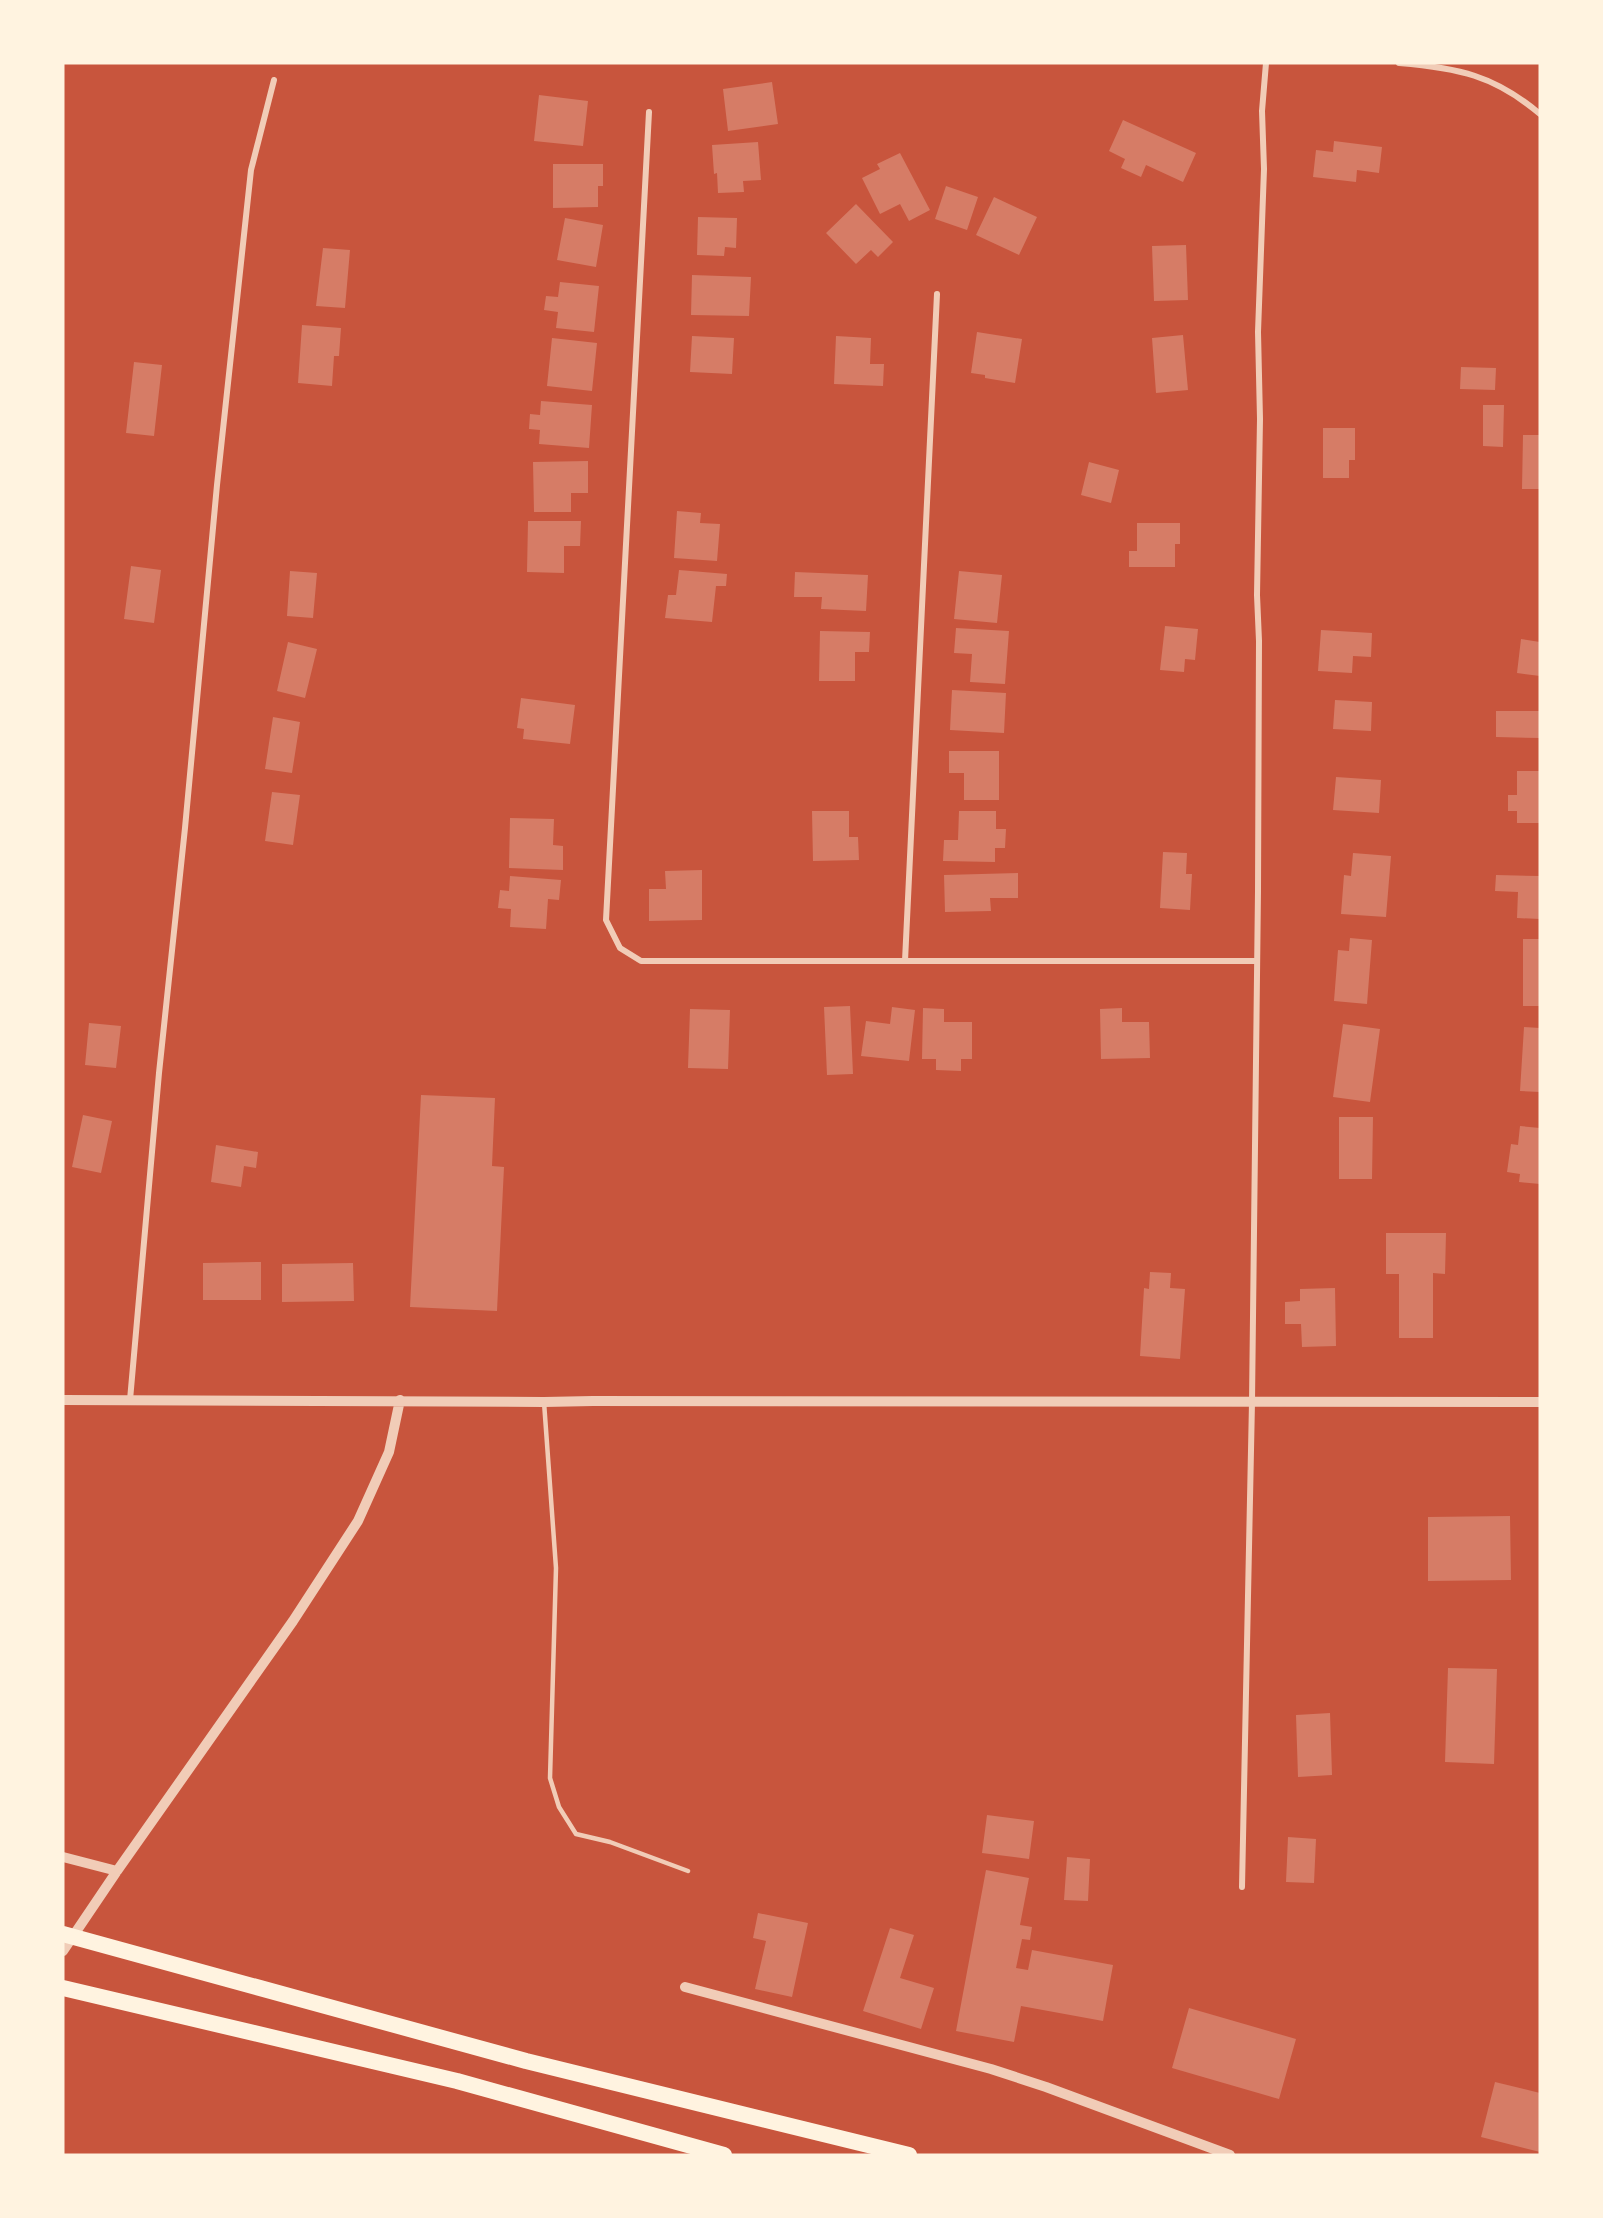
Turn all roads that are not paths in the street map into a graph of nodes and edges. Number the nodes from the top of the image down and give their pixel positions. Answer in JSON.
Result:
{"nodes":[{"id":1,"x":1266,"y":63,"type":"edge"},
{"id":2,"x":1400,"y":63,"type":"edge"},
{"id":3,"x":274,"y":80,"type":"dead end"},
{"id":4,"x":649,"y":112,"type":"dead end"},
{"id":5,"x":1540,"y":114,"type":"edge"},
{"id":6,"x":937,"y":294,"type":"dead end"},
{"id":7,"x":905,"y":961,"type":"junction"},
{"id":8,"x":1257,"y":961,"type":"junction"},
{"id":9,"x":63,"y":1400,"type":"edge"},
{"id":10,"x":130,"y":1400,"type":"junction"},
{"id":11,"x":400,"y":1400,"type":"junction"},
{"id":12,"x":544,"y":1402,"type":"junction"},
{"id":13,"x":1252,"y":1402,"type":"junction"},
{"id":14,"x":1540,"y":1402,"type":"edge"},
{"id":15,"x":63,"y":1857,"type":"edge"},
{"id":16,"x":117,"y":1871,"type":"junction"},
{"id":17,"x":688,"y":1871,"type":"dead end"},
{"id":18,"x":1242,"y":1887,"type":"dead end"},
{"id":19,"x":68,"y":1935,"type":"edge"},
{"id":20,"x":63,"y":1951,"type":"edge"},
{"id":21,"x":685,"y":1987,"type":"dead end"},
{"id":22,"x":63,"y":1988,"type":"edge"},
{"id":23,"x":724,"y":2155,"type":"edge"},
{"id":24,"x":909,"y":2155,"type":"edge"},
{"id":25,"x":1230,"y":2155,"type":"edge"}],
"edges":[{"from":1,"to":8,"type":"street"},
{"from":2,"to":5,"type":"street"},
{"from":3,"to":10,"type":"street"},
{"from":4,"to":7,"type":"street"},
{"from":6,"to":7,"type":"street"},
{"from":7,"to":8,"type":"street"},
{"from":8,"to":13,"type":"street"},
{"from":9,"to":10,"type":"street"},
{"from":10,"to":11,"type":"street"},
{"from":11,"to":12,"type":"street"},
{"from":11,"to":16,"type":"street"},
{"from":12,"to":13,"type":"street"},
{"from":12,"to":17,"type":"lane"},
{"from":13,"to":14,"type":"street"},
{"from":13,"to":18,"type":"street"},
{"from":15,"to":16,"type":"street"},
{"from":16,"to":19,"type":"street"},
{"from":19,"to":20,"type":"street"},
{"from":19,"to":24,"type":"highway"},
{"from":21,"to":25,"type":"street"},
{"from":22,"to":23,"type":"highway"}]}
